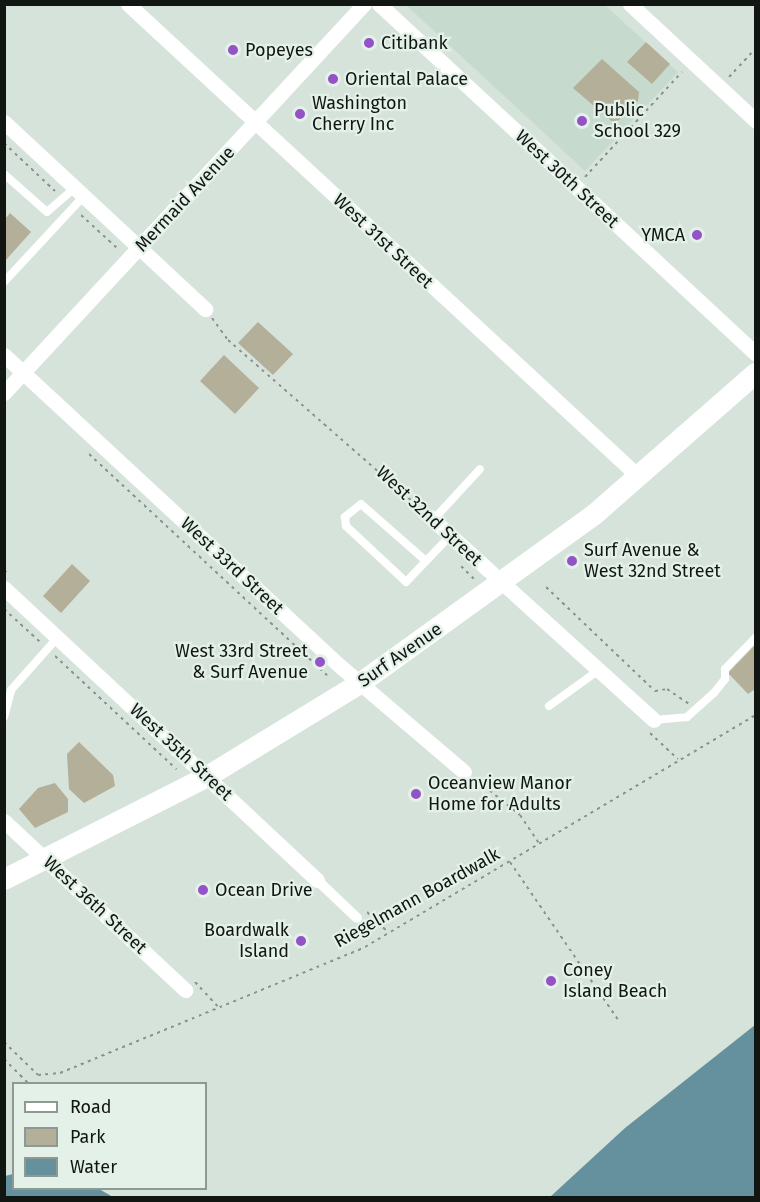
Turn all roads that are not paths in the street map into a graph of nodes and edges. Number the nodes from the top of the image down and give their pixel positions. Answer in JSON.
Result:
{"nodes":[{"id":1,"x":128,"y":4,"type":"edge"},
{"id":2,"x":364,"y":4,"type":"edge"},
{"id":3,"x":379,"y":4,"type":"edge"},
{"id":4,"x":630,"y":4,"type":"edge"},
{"id":5,"x":756,"y":121,"type":"edge"},
{"id":6,"x":4,"y":122,"type":"edge"},
{"id":7,"x":255,"y":123,"type":"junction"},
{"id":8,"x":4,"y":174,"type":"edge"},
{"id":9,"x":80,"y":192,"type":"junction"},
{"id":10,"x":140,"y":247,"type":"junction"},
{"id":11,"x":4,"y":282,"type":"edge"},
{"id":12,"x":206,"y":310,"type":"road end"},
{"id":13,"x":756,"y":354,"type":"edge"},
{"id":14,"x":4,"y":355,"type":"edge"},
{"id":15,"x":756,"y":372,"type":"edge"},
{"id":16,"x":24,"y":373,"type":"junction"},
{"id":17,"x":4,"y":393,"type":"edge"},
{"id":18,"x":480,"y":469,"type":"dead end"},
{"id":19,"x":639,"y":477,"type":"junction"},
{"id":20,"x":432,"y":518,"type":"joint"},
{"id":21,"x":450,"y":536,"type":"junction"},
{"id":22,"x":426,"y":561,"type":"junction"},
{"id":23,"x":504,"y":583,"type":"junction"},
{"id":24,"x":4,"y":588,"type":"edge"},
{"id":25,"x":58,"y":637,"type":"junction"},
{"id":26,"x":756,"y":637,"type":"edge"},
{"id":27,"x":599,"y":670,"type":"junction"},
{"id":28,"x":361,"y":682,"type":"junction"},
{"id":29,"x":549,"y":706,"type":"dead end"},
{"id":30,"x":4,"y":717,"type":"edge"},
{"id":31,"x":654,"y":720,"type":"joint"},
{"id":32,"x":464,"y":772,"type":"dead end"},
{"id":33,"x":207,"y":776,"type":"junction"},
{"id":34,"x":4,"y":821,"type":"edge"},
{"id":35,"x":47,"y":860,"type":"junction"},
{"id":36,"x":4,"y":879,"type":"edge"},
{"id":37,"x":317,"y":880,"type":"joint"},
{"id":38,"x":357,"y":918,"type":"dead end"},
{"id":39,"x":185,"y":990,"type":"dead end"}],
"edges":[{"from":1,"to":7,"type":"street","name":"West 31st Street"},
{"from":2,"to":7,"type":"street","name":"Mermaid Avenue"},
{"from":3,"to":13,"type":"street","name":"West 30th Street"},
{"from":4,"to":5,"type":"street"},
{"from":6,"to":9,"type":"street"},
{"from":7,"to":10,"type":"street","name":"Mermaid Avenue"},
{"from":7,"to":19,"type":"street","name":"West 31st Street"},
{"from":8,"to":9,"type":"lane"},
{"from":9,"to":10,"type":"street"},
{"from":9,"to":11,"type":"lane"},
{"from":10,"to":12,"type":"street"},
{"from":10,"to":16,"type":"street","name":"Mermaid Avenue"},
{"from":14,"to":16,"type":"street","name":"West 33rd Street"},
{"from":15,"to":19,"type":"main road","name":"Surf Avenue"},
{"from":16,"to":17,"type":"street","name":"Mermaid Avenue"},
{"from":16,"to":28,"type":"street","name":"West 33rd Street"},
{"from":18,"to":20,"type":"lane"},
{"from":19,"to":23,"type":"main road","name":"Surf Avenue"},
{"from":20,"to":21,"type":"street","name":"West 32nd Street"},
{"from":21,"to":22,"type":"lane"},
{"from":21,"to":23,"type":"street","name":"West 32nd Street"},
{"from":22,"to":22,"type":"lane"},
{"from":23,"to":27,"type":"street","name":"West 32nd Street"},
{"from":23,"to":28,"type":"main road","name":"Surf Avenue"},
{"from":24,"to":25,"type":"street","name":"West 35th Street"},
{"from":25,"to":30,"type":"lane"},
{"from":25,"to":33,"type":"street","name":"West 35th Street"},
{"from":26,"to":31,"type":"lane"},
{"from":27,"to":29,"type":"lane"},
{"from":27,"to":31,"type":"street","name":"West 32nd Street"},
{"from":28,"to":32,"type":"street","name":"West 33rd Street"},
{"from":28,"to":33,"type":"main road","name":"Surf Avenue"},
{"from":33,"to":35,"type":"main road","name":"Surf Avenue"},
{"from":33,"to":37,"type":"street","name":"West 35th Street"},
{"from":34,"to":35,"type":"street","name":"West 36th Street"},
{"from":35,"to":36,"type":"main road","name":"Surf Avenue"},
{"from":35,"to":39,"type":"street","name":"West 36th Street"},
{"from":37,"to":38,"type":"street","name":"West 35th Street"}]}
